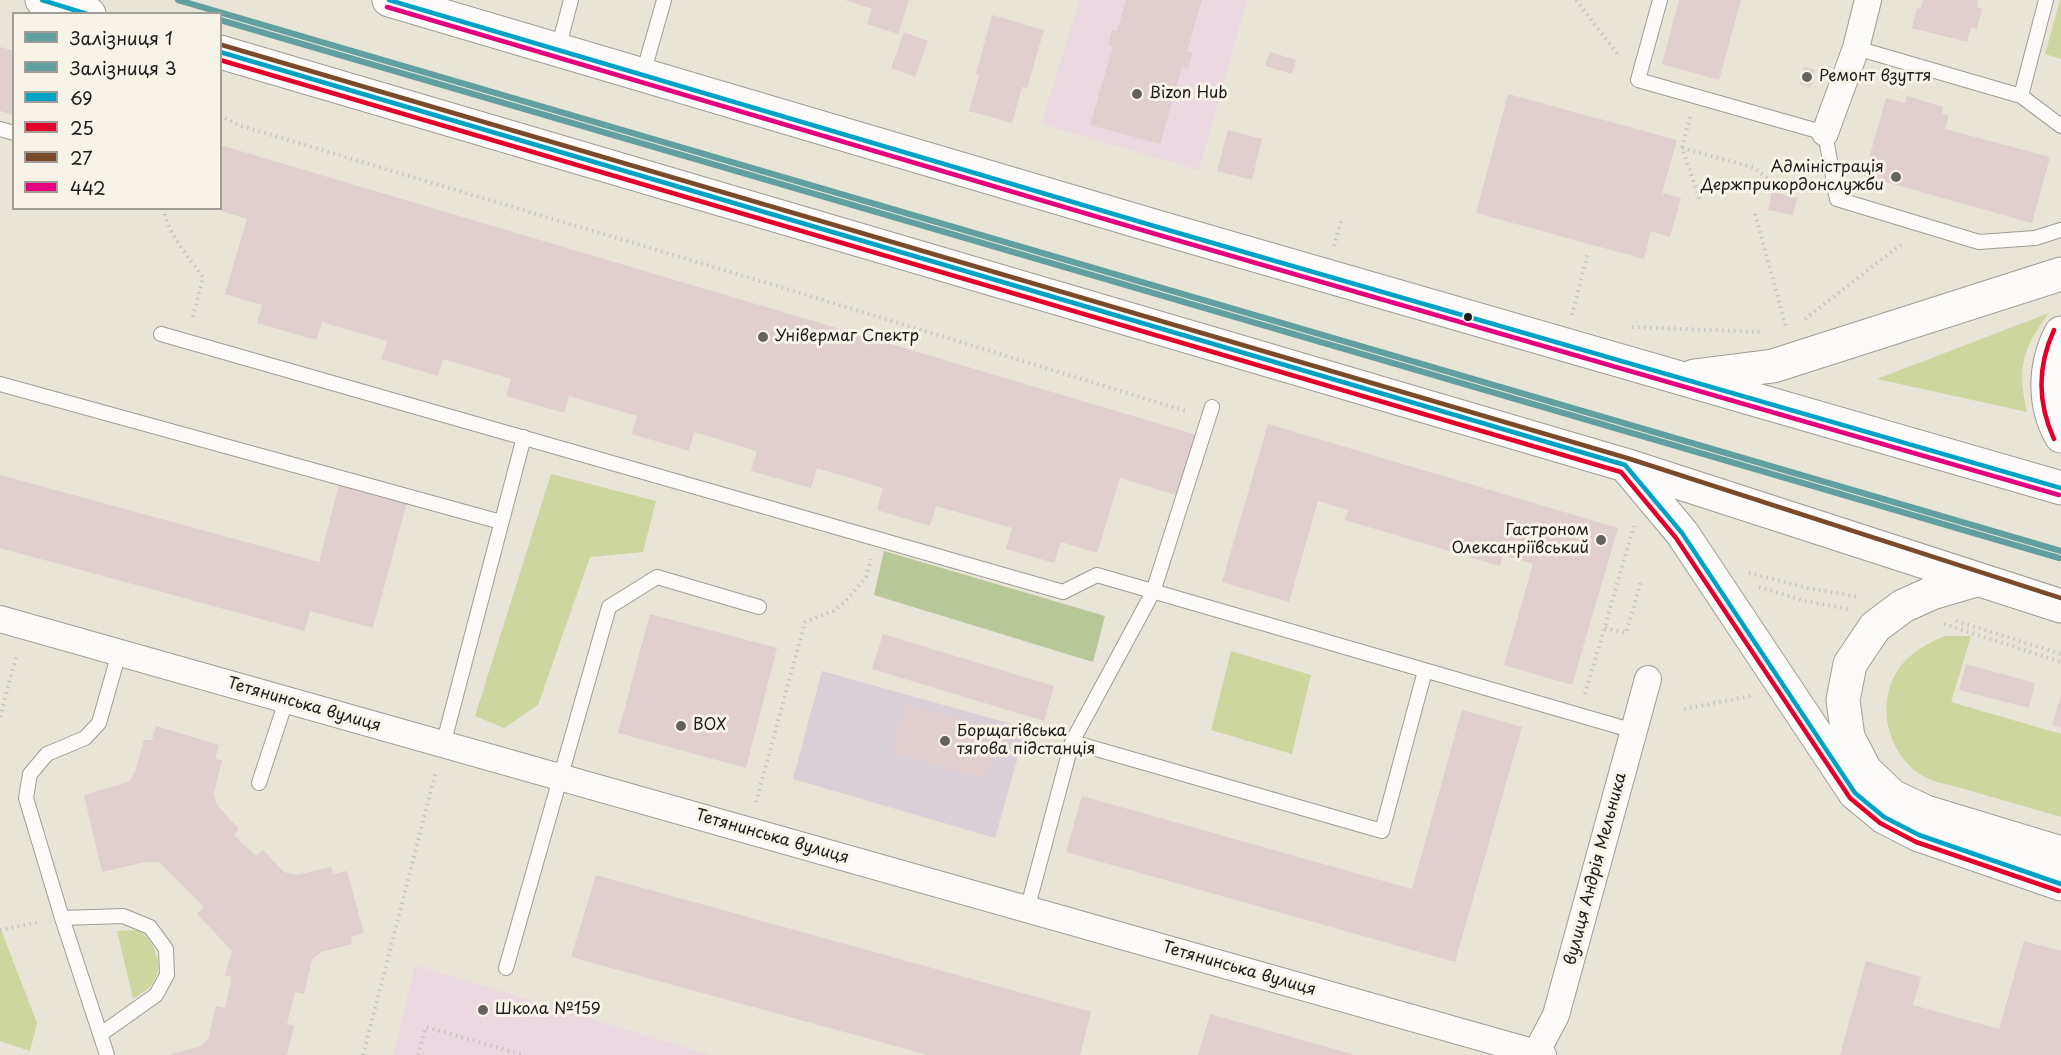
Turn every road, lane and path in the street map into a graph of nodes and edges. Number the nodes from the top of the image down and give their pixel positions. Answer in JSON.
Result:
{"nodes":[{"id":1,"x":42,"y":0,"type":"edge"},
{"id":2,"x":389,"y":0,"type":"edge"},
{"id":3,"x":571,"y":0,"type":"edge"},
{"id":4,"x":664,"y":0,"type":"edge"},
{"id":5,"x":1576,"y":0,"type":"edge"},
{"id":6,"x":1660,"y":0,"type":"edge"},
{"id":7,"x":1868,"y":0,"type":"edge"},
{"id":8,"x":2046,"y":0,"type":"edge"},
{"id":9,"x":82,"y":12,"type":"edge"},
{"id":10,"x":558,"y":48,"type":"junction"},
{"id":11,"x":1856,"y":48,"type":"junction"},
{"id":12,"x":222,"y":53,"type":"edge"},
{"id":13,"x":643,"y":74,"type":"junction"},
{"id":14,"x":1638,"y":80,"type":"junction"},
{"id":15,"x":1695,"y":96,"type":"junction"},
{"id":16,"x":2021,"y":96,"type":"junction"},
{"id":17,"x":222,"y":116,"type":"edge"},
{"id":18,"x":2061,"y":126,"type":"edge"},
{"id":19,"x":1825,"y":133,"type":"junction"},
{"id":20,"x":1683,"y":148,"type":"junction"},
{"id":21,"x":1837,"y":199,"type":"junction"},
{"id":22,"x":1700,"y":200,"type":"dead end"},
{"id":23,"x":165,"y":210,"type":"edge"},
{"id":24,"x":1755,"y":214,"type":"dead end"},
{"id":25,"x":1341,"y":221,"type":"dead end"},
{"id":26,"x":1925,"y":226,"type":"junction"},
{"id":27,"x":2061,"y":230,"type":"edge"},
{"id":28,"x":1334,"y":246,"type":"dead end"},
{"id":29,"x":1588,"y":252,"type":"dead end"},
{"id":30,"x":2061,"y":274,"type":"edge"},
{"id":31,"x":1572,"y":315,"type":"dead end"},
{"id":32,"x":1797,"y":326,"type":"dead end"},
{"id":33,"x":1625,"y":327,"type":"dead end"},
{"id":34,"x":1767,"y":332,"type":"dead end"},
{"id":35,"x":1787,"y":333,"type":"dead end"},
{"id":36,"x":2061,"y":333,"type":"edge"},
{"id":37,"x":160,"y":334,"type":"dead end"},
{"id":38,"x":186,"y":342,"type":"junction"},
{"id":39,"x":1681,"y":377,"type":"junction"},
{"id":40,"x":0,"y":384,"type":"edge"},
{"id":41,"x":1212,"y":407,"type":"joint"},
{"id":42,"x":2061,"y":436,"type":"edge"},
{"id":43,"x":524,"y":437,"type":"junction"},
{"id":44,"x":1626,"y":465,"type":"junction"},
{"id":45,"x":2061,"y":488,"type":"edge"},
{"id":46,"x":1637,"y":518,"type":"dead end"},
{"id":47,"x":501,"y":522,"type":"junction"},
{"id":48,"x":876,"y":538,"type":"junction"},
{"id":49,"x":1746,"y":572,"type":"dead end"},
{"id":50,"x":1976,"y":580,"type":"junction"},
{"id":51,"x":1641,"y":581,"type":"dead end"},
{"id":52,"x":1153,"y":592,"type":"junction"},
{"id":53,"x":1859,"y":598,"type":"dead end"},
{"id":54,"x":2061,"y":606,"type":"edge"},
{"id":55,"x":759,"y":607,"type":"dead end"},
{"id":56,"x":0,"y":620,"type":"edge"},
{"id":57,"x":1954,"y":620,"type":"dead end"},
{"id":58,"x":24,"y":626,"type":"junction"},
{"id":59,"x":1605,"y":628,"type":"junction"},
{"id":60,"x":119,"y":653,"type":"junction"},
{"id":61,"x":2061,"y":654,"type":"edge"},
{"id":62,"x":1425,"y":671,"type":"junction"},
{"id":63,"x":1648,"y":680,"type":"dead end"},
{"id":64,"x":1757,"y":694,"type":"dead end"},
{"id":65,"x":286,"y":701,"type":"junction"},
{"id":66,"x":1683,"y":709,"type":"dead end"},
{"id":67,"x":1580,"y":715,"type":"junction"},
{"id":68,"x":0,"y":717,"type":"edge"},
{"id":69,"x":1634,"y":731,"type":"junction"},
{"id":70,"x":1072,"y":742,"type":"junction"},
{"id":71,"x":443,"y":745,"type":"junction"},
{"id":72,"x":561,"y":778,"type":"junction"},
{"id":73,"x":259,"y":783,"type":"dead end"},
{"id":74,"x":748,"y":831,"type":"junction"},
{"id":75,"x":2061,"y":853,"type":"edge"},
{"id":76,"x":2061,"y":884,"type":"edge"},
{"id":77,"x":1027,"y":910,"type":"junction"},
{"id":78,"x":62,"y":918,"type":"junction"},
{"id":79,"x":0,"y":930,"type":"edge"},
{"id":80,"x":506,"y":968,"type":"dead end"},
{"id":81,"x":101,"y":1034,"type":"junction"},
{"id":82,"x":1538,"y":1054,"type":"edge"},
{"id":83,"x":107,"y":1055,"type":"edge"},
{"id":84,"x":363,"y":1055,"type":"edge"},
{"id":85,"x":418,"y":1055,"type":"edge"},
{"id":86,"x":524,"y":1055,"type":"edge"}],
"edges":[{"from":1,"to":9,"type":"main road"},
{"from":2,"to":10,"type":"main road"},
{"from":3,"to":10,"type":"lane"},
{"from":4,"to":13,"type":"lane"},
{"from":5,"to":14,"type":"path"},
{"from":6,"to":14,"type":"lane"},
{"from":7,"to":11,"type":"street"},
{"from":8,"to":16,"type":"lane"},
{"from":10,"to":13,"type":"main road"},
{"from":11,"to":16,"type":"lane"},
{"from":11,"to":19,"type":"street"},
{"from":12,"to":44,"type":"main road"},
{"from":13,"to":39,"type":"main road"},
{"from":14,"to":15,"type":"lane"},
{"from":15,"to":19,"type":"lane"},
{"from":15,"to":20,"type":"path"},
{"from":16,"to":18,"type":"lane"},
{"from":17,"to":41,"type":"path"},
{"from":19,"to":21,"type":"lane"},
{"from":20,"to":21,"type":"path"},
{"from":20,"to":22,"type":"path"},
{"from":21,"to":26,"type":"lane"},
{"from":23,"to":38,"type":"path"},
{"from":24,"to":35,"type":"path"},
{"from":25,"to":28,"type":"path"},
{"from":26,"to":27,"type":"lane"},
{"from":26,"to":32,"type":"path"},
{"from":29,"to":31,"type":"path"},
{"from":30,"to":39,"type":"main road"},
{"from":33,"to":34,"type":"path"},
{"from":36,"to":42,"type":"main road"},
{"from":37,"to":38,"type":"lane"},
{"from":38,"to":43,"type":"lane"},
{"from":39,"to":45,"type":"main road"},
{"from":40,"to":47,"type":"lane"},
{"from":41,"to":52,"type":"lane"},
{"from":43,"to":47,"type":"lane"},
{"from":43,"to":48,"type":"lane"},
{"from":44,"to":50,"type":"main road"},
{"from":44,"to":76,"type":"main road"},
{"from":46,"to":59,"type":"path"},
{"from":47,"to":71,"type":"lane"},
{"from":48,"to":52,"type":"lane"},
{"from":48,"to":74,"type":"path"},
{"from":49,"to":53,"type":"path"},
{"from":50,"to":54,"type":"main road"},
{"from":50,"to":75,"type":"main road"},
{"from":51,"to":59,"type":"path"},
{"from":52,"to":62,"type":"lane"},
{"from":52,"to":70,"type":"lane"},
{"from":55,"to":72,"type":"lane"},
{"from":56,"to":58,"type":"street","name":"Тетянинська вулиця"},
{"from":57,"to":61,"type":"path"},
{"from":58,"to":60,"type":"street","name":"Тетянинська вулиця"},
{"from":58,"to":68,"type":"path"},
{"from":59,"to":67,"type":"path"},
{"from":60,"to":65,"type":"street","name":"Тетянинська вулиця"},
{"from":60,"to":78,"type":"lane"},
{"from":62,"to":67,"type":"lane"},
{"from":62,"to":70,"type":"lane"},
{"from":63,"to":69,"type":"street","name":"вулиця Андрія Мельника"},
{"from":64,"to":66,"type":"path"},
{"from":65,"to":71,"type":"street","name":"Тетянинська вулиця"},
{"from":65,"to":73,"type":"lane"},
{"from":67,"to":69,"type":"lane"},
{"from":69,"to":82,"type":"street","name":"вулиця Андрія Мельника"},
{"from":70,"to":77,"type":"lane"},
{"from":71,"to":72,"type":"street","name":"Тетянинська вулиця"},
{"from":71,"to":84,"type":"path"},
{"from":72,"to":74,"type":"street","name":"Тетянинська вулиця"},
{"from":72,"to":80,"type":"lane"},
{"from":74,"to":77,"type":"street","name":"Тетянинська вулиця"},
{"from":77,"to":82,"type":"street","name":"Тетянинська вулиця"},
{"from":78,"to":79,"type":"path"},
{"from":78,"to":81,"type":"lane"},
{"from":78,"to":81,"type":"lane"},
{"from":81,"to":83,"type":"lane"},
{"from":85,"to":86,"type":"path"}]}
